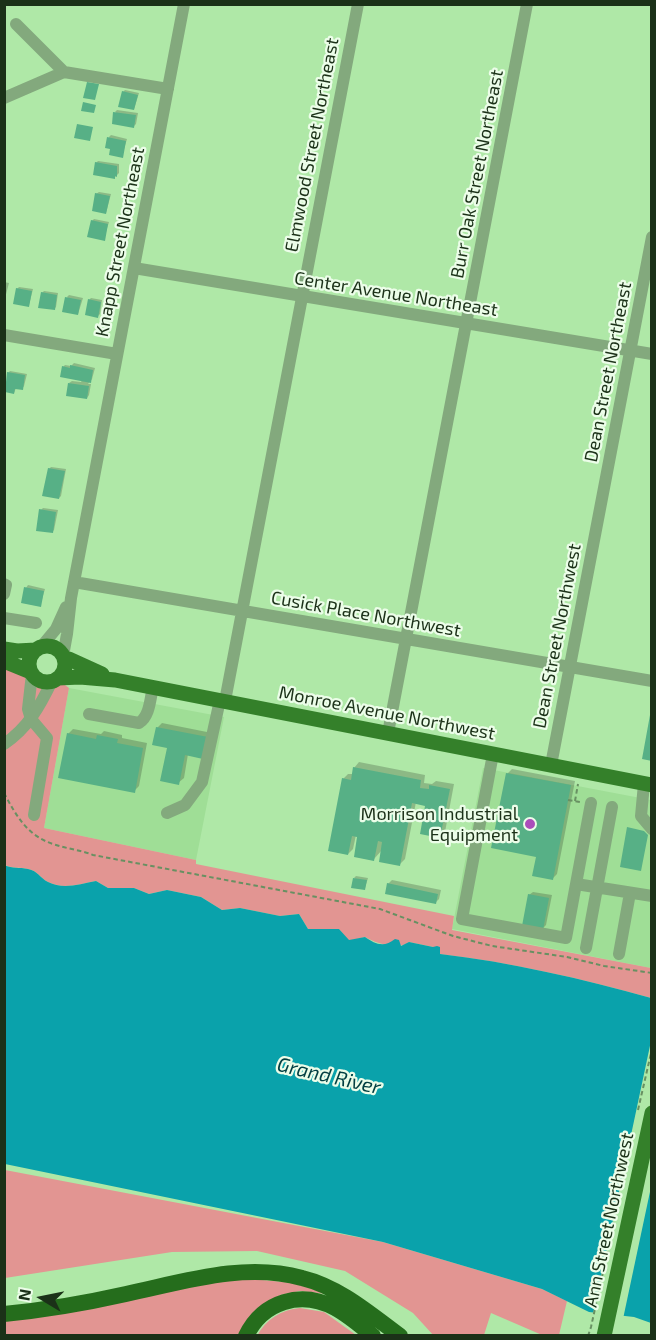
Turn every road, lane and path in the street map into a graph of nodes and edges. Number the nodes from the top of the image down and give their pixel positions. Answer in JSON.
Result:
{"nodes":[{"id":1,"x":184,"y":4,"type":"edge"},
{"id":2,"x":358,"y":4,"type":"edge"},
{"id":3,"x":527,"y":4,"type":"edge"},
{"id":4,"x":16,"y":24,"type":"dead end"},
{"id":5,"x":64,"y":72,"type":"junction"},
{"id":6,"x":168,"y":89,"type":"junction"},
{"id":7,"x":4,"y":98,"type":"edge"},
{"id":8,"x":651,"y":237,"type":"edge"},
{"id":9,"x":134,"y":268,"type":"junction"},
{"id":10,"x":302,"y":297,"type":"junction"},
{"id":11,"x":467,"y":324,"type":"junction"},
{"id":12,"x":4,"y":335,"type":"edge"},
{"id":13,"x":631,"y":351,"type":"junction"},
{"id":14,"x":117,"y":354,"type":"junction"},
{"id":15,"x":651,"y":354,"type":"edge"},
{"id":16,"x":599,"y":514,"type":"joint"},
{"id":17,"x":74,"y":582,"type":"junction"},
{"id":18,"x":4,"y":584,"type":"edge"},
{"id":19,"x":4,"y":594,"type":"edge"},
{"id":20,"x":71,"y":598,"type":"junction"},
{"id":21,"x":243,"y":612,"type":"junction"},
{"id":22,"x":4,"y":618,"type":"edge"},
{"id":23,"x":36,"y":623,"type":"dead end"},
{"id":24,"x":406,"y":640,"type":"junction"},
{"id":25,"x":4,"y":649,"type":"edge"},
{"id":26,"x":38,"y":649,"type":"junction"},
{"id":27,"x":63,"y":657,"type":"junction"},
{"id":28,"x":4,"y":661,"type":"edge"},
{"id":29,"x":569,"y":667,"type":"junction"},
{"id":30,"x":32,"y":673,"type":"junction"},
{"id":31,"x":55,"y":680,"type":"junction"},
{"id":32,"x":115,"y":680,"type":"junction"},
{"id":33,"x":651,"y":681,"type":"edge"},
{"id":34,"x":153,"y":687,"type":"junction"},
{"id":35,"x":223,"y":701,"type":"junction"},
{"id":36,"x":89,"y":714,"type":"dead end"},
{"id":37,"x":31,"y":719,"type":"junction"},
{"id":38,"x":388,"y":733,"type":"junction"},
{"id":39,"x":4,"y":744,"type":"edge"},
{"id":40,"x":493,"y":754,"type":"junction"},
{"id":41,"x":551,"y":765,"type":"junction"},
{"id":42,"x":578,"y":784,"type":"dead end"},
{"id":43,"x":648,"y":785,"type":"edge"},
{"id":44,"x":4,"y":793,"type":"edge"},
{"id":45,"x":575,"y":801,"type":"dead end"},
{"id":46,"x":591,"y":803,"type":"dead end"},
{"id":47,"x":612,"y":807,"type":"dead end"},
{"id":48,"x":167,"y":813,"type":"dead end"},
{"id":49,"x":34,"y":815,"type":"dead end"},
{"id":50,"x":651,"y":829,"type":"edge"},
{"id":51,"x":576,"y":884,"type":"junction"},
{"id":52,"x":597,"y":888,"type":"junction"},
{"id":53,"x":630,"y":893,"type":"junction"},
{"id":54,"x":651,"y":896,"type":"edge"},
{"id":55,"x":586,"y":948,"type":"dead end"},
{"id":56,"x":619,"y":954,"type":"dead end"},
{"id":57,"x":651,"y":973,"type":"edge"},
{"id":58,"x":651,"y":1113,"type":"edge"},
{"id":59,"x":4,"y":1314,"type":"edge"},
{"id":60,"x":601,"y":1316,"type":"junction"},
{"id":61,"x":246,"y":1335,"type":"edge"},
{"id":62,"x":373,"y":1335,"type":"edge"},
{"id":63,"x":400,"y":1335,"type":"edge"},
{"id":64,"x":588,"y":1335,"type":"edge"},
{"id":65,"x":604,"y":1335,"type":"edge"}],
"edges":[{"from":1,"to":6,"type":"street","name":"Knapp Street Northeast"},
{"from":2,"to":10,"type":"street","name":"Elmwood Street Northeast"},
{"from":3,"to":11,"type":"street","name":"Burr Oak Street Northeast"},
{"from":4,"to":5,"type":"street"},
{"from":5,"to":6,"type":"street"},
{"from":5,"to":7,"type":"street"},
{"from":6,"to":9,"type":"street","name":"Knapp Street Northeast"},
{"from":8,"to":13,"type":"street","name":"Dean Street Northeast"},
{"from":9,"to":10,"type":"street","name":"Center Avenue Northeast"},
{"from":9,"to":14,"type":"street","name":"Knapp Street Northeast"},
{"from":10,"to":11,"type":"street","name":"Center Avenue Northeast"},
{"from":10,"to":21,"type":"street","name":"Elmwood Street Northeast"},
{"from":11,"to":13,"type":"street","name":"Center Avenue Northeast"},
{"from":11,"to":24,"type":"street","name":"Burr Oak Street Northeast"},
{"from":12,"to":14,"type":"street"},
{"from":13,"to":15,"type":"street","name":"Center Avenue Northeast"},
{"from":13,"to":16,"type":"street","name":"Dean Street Northeast"},
{"from":14,"to":17,"type":"street","name":"Knapp Street Northeast"},
{"from":16,"to":29,"type":"street","name":"Dean Street Northwest"},
{"from":17,"to":20,"type":"street","name":"Knapp Street Northeast"},
{"from":17,"to":21,"type":"street","name":"Cusick Place Northwest"},
{"from":18,"to":19,"type":"street"},
{"from":20,"to":26,"type":"street"},
{"from":20,"to":27,"type":"street"},
{"from":21,"to":24,"type":"street","name":"Cusick Place Northwest"},
{"from":21,"to":35,"type":"street","name":"Elmwood Street Northeast"},
{"from":22,"to":23,"type":"street"},
{"from":24,"to":29,"type":"street","name":"Cusick Place Northwest"},
{"from":24,"to":38,"type":"street","name":"Burr Oak Street Northeast"},
{"from":25,"to":26,"type":"main road"},
{"from":26,"to":27,"type":"main road"},
{"from":26,"to":30,"type":"main road"},
{"from":27,"to":31,"type":"main road"},
{"from":27,"to":32,"type":"main road","name":"Monroe Avenue Northwest"},
{"from":28,"to":30,"type":"main road"},
{"from":29,"to":33,"type":"street","name":"Cusick Place Northwest"},
{"from":29,"to":41,"type":"street","name":"Dean Street Northwest"},
{"from":30,"to":31,"type":"main road"},
{"from":30,"to":37,"type":"street"},
{"from":31,"to":32,"type":"main road","name":"Monroe Avenue Northwest"},
{"from":31,"to":37,"type":"street"},
{"from":32,"to":34,"type":"main road","name":"Monroe Avenue Northwest"},
{"from":34,"to":35,"type":"main road","name":"Monroe Avenue Northwest"},
{"from":34,"to":36,"type":"street"},
{"from":35,"to":38,"type":"main road","name":"Monroe Avenue Northwest"},
{"from":35,"to":48,"type":"street","name":"Elmwood Street Northeast"},
{"from":37,"to":39,"type":"street"},
{"from":37,"to":49,"type":"street"},
{"from":38,"to":40,"type":"main road","name":"Monroe Avenue Northwest"},
{"from":40,"to":41,"type":"main road","name":"Monroe Avenue Northwest"},
{"from":40,"to":51,"type":"street"},
{"from":41,"to":43,"type":"main road","name":"Monroe Avenue Northwest"},
{"from":42,"to":45,"type":"path"},
{"from":43,"to":50,"type":"street"},
{"from":44,"to":57,"type":"path"},
{"from":46,"to":51,"type":"street"},
{"from":47,"to":52,"type":"street"},
{"from":51,"to":52,"type":"street"},
{"from":52,"to":53,"type":"street"},
{"from":52,"to":55,"type":"street"},
{"from":53,"to":54,"type":"street"},
{"from":53,"to":56,"type":"street"},
{"from":58,"to":60,"type":"main road","name":"Ann Street Northwest"},
{"from":59,"to":63,"type":"highway"},
{"from":60,"to":64,"type":"path"},
{"from":60,"to":65,"type":"main road","name":"Ann Street Northwest"},
{"from":61,"to":62,"type":"highway"}]}
